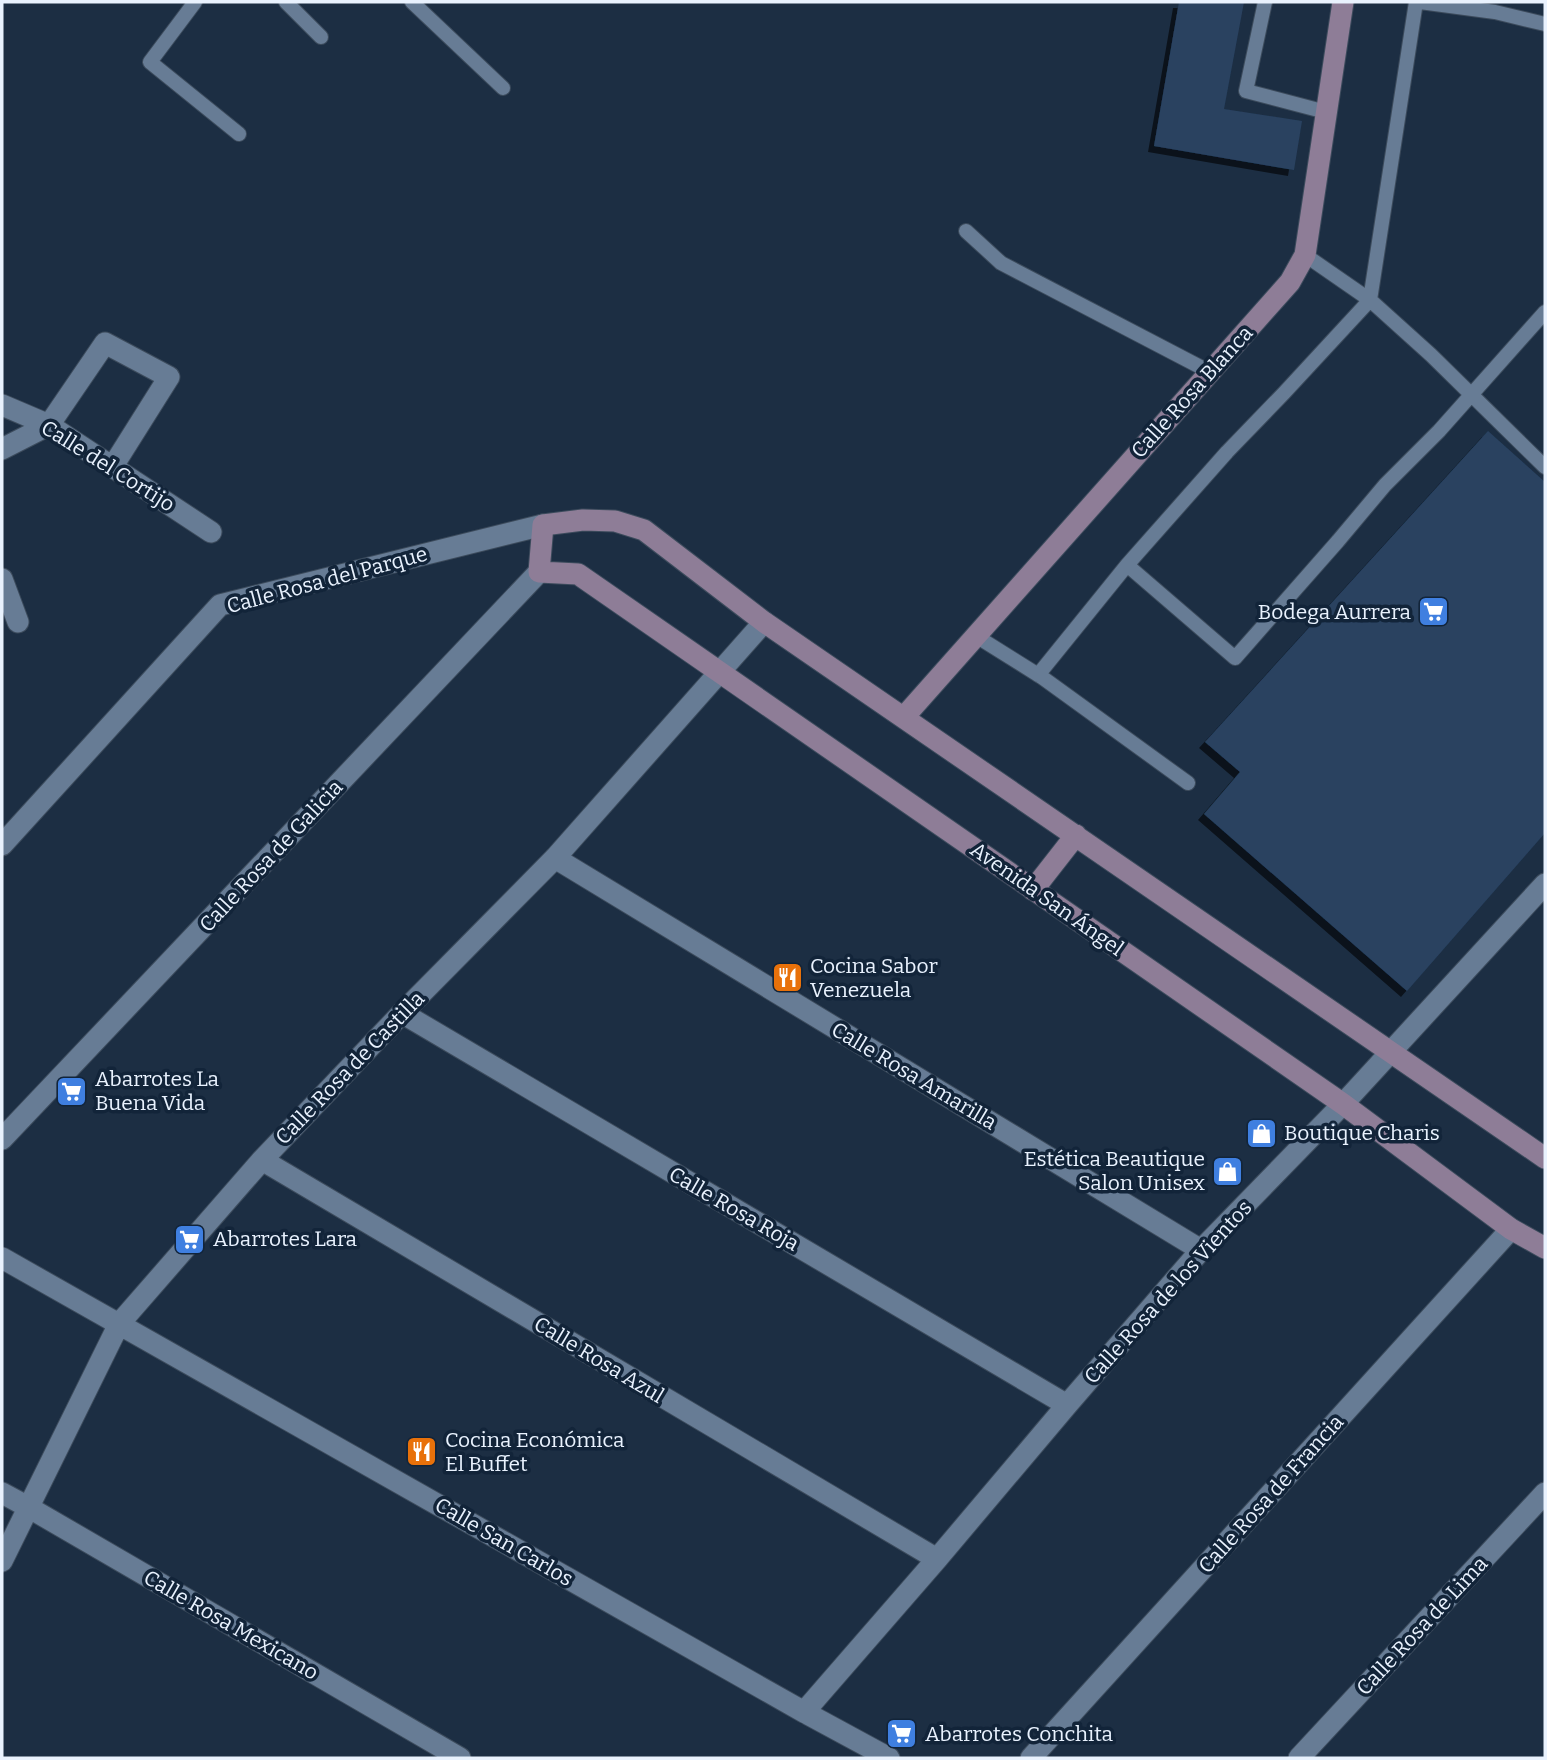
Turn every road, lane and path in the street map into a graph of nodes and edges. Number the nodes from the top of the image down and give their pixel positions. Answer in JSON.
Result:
{"nodes":[{"id":1,"x":195,"y":2,"type":"edge"},
{"id":2,"x":286,"y":2,"type":"edge"},
{"id":3,"x":412,"y":2,"type":"edge"},
{"id":4,"x":1265,"y":2,"type":"edge"},
{"id":5,"x":1343,"y":2,"type":"edge"},
{"id":6,"x":1418,"y":2,"type":"edge"},
{"id":7,"x":1545,"y":24,"type":"edge"},
{"id":8,"x":321,"y":37,"type":"dead end"},
{"id":9,"x":503,"y":88,"type":"dead end"},
{"id":10,"x":1326,"y":112,"type":"junction"},
{"id":11,"x":239,"y":134,"type":"dead end"},
{"id":12,"x":966,"y":231,"type":"dead end"},
{"id":13,"x":1306,"y":255,"type":"junction"},
{"id":14,"x":1370,"y":300,"type":"junction"},
{"id":15,"x":1545,"y":312,"type":"edge"},
{"id":16,"x":1210,"y":372,"type":"junction"},
{"id":17,"x":1471,"y":396,"type":"junction"},
{"id":18,"x":2,"y":405,"type":"edge"},
{"id":19,"x":49,"y":425,"type":"junction"},
{"id":20,"x":2,"y":449,"type":"edge"},
{"id":21,"x":113,"y":466,"type":"junction"},
{"id":22,"x":1545,"y":467,"type":"edge"},
{"id":23,"x":543,"y":525,"type":"junction"},
{"id":24,"x":211,"y":532,"type":"dead end"},
{"id":25,"x":1126,"y":565,"type":"junction"},
{"id":26,"x":539,"y":572,"type":"junction"},
{"id":27,"x":2,"y":579,"type":"edge"},
{"id":28,"x":18,"y":622,"type":"dead end"},
{"id":29,"x":764,"y":622,"type":"junction"},
{"id":30,"x":976,"y":636,"type":"junction"},
{"id":31,"x":718,"y":672,"type":"junction"},
{"id":32,"x":1038,"y":675,"type":"junction"},
{"id":33,"x":904,"y":717,"type":"junction"},
{"id":34,"x":1188,"y":783,"type":"dead end"},
{"id":35,"x":1076,"y":835,"type":"junction"},
{"id":36,"x":2,"y":845,"type":"edge"},
{"id":37,"x":555,"y":858,"type":"junction"},
{"id":38,"x":1545,"y":884,"type":"edge"},
{"id":39,"x":1033,"y":890,"type":"junction"},
{"id":40,"x":402,"y":1013,"type":"junction"},
{"id":41,"x":1392,"y":1052,"type":"junction"},
{"id":42,"x":1343,"y":1104,"type":"junction"},
{"id":43,"x":2,"y":1139,"type":"edge"},
{"id":44,"x":1545,"y":1158,"type":"edge"},
{"id":45,"x":262,"y":1160,"type":"junction"},
{"id":46,"x":1511,"y":1229,"type":"junction"},
{"id":47,"x":1545,"y":1248,"type":"edge"},
{"id":48,"x":1201,"y":1250,"type":"junction"},
{"id":49,"x":2,"y":1258,"type":"edge"},
{"id":50,"x":119,"y":1324,"type":"junction"},
{"id":51,"x":1067,"y":1405,"type":"junction"},
{"id":52,"x":2,"y":1493,"type":"edge"},
{"id":53,"x":1545,"y":1493,"type":"edge"},
{"id":54,"x":28,"y":1507,"type":"junction"},
{"id":55,"x":937,"y":1559,"type":"junction"},
{"id":56,"x":2,"y":1561,"type":"edge"},
{"id":57,"x":804,"y":1712,"type":"junction"},
{"id":58,"x":460,"y":1758,"type":"edge"},
{"id":59,"x":889,"y":1758,"type":"edge"},
{"id":60,"x":1031,"y":1758,"type":"edge"},
{"id":61,"x":1299,"y":1758,"type":"edge"}],
"edges":[{"from":1,"to":11,"type":"lane"},
{"from":2,"to":8,"type":"lane"},
{"from":3,"to":9,"type":"lane"},
{"from":4,"to":10,"type":"lane"},
{"from":5,"to":10,"type":"street","name":"Calle Rosa Blanca"},
{"from":6,"to":7,"type":"lane"},
{"from":6,"to":14,"type":"lane"},
{"from":10,"to":13,"type":"street","name":"Calle Rosa Blanca"},
{"from":12,"to":16,"type":"lane"},
{"from":13,"to":14,"type":"lane"},
{"from":13,"to":16,"type":"street","name":"Calle Rosa Blanca"},
{"from":14,"to":17,"type":"lane"},
{"from":14,"to":25,"type":"lane"},
{"from":15,"to":17,"type":"lane"},
{"from":16,"to":30,"type":"street","name":"Calle Rosa Blanca"},
{"from":17,"to":22,"type":"lane"},
{"from":17,"to":25,"type":"lane"},
{"from":18,"to":19,"type":"street","name":"Calle del Cortijo"},
{"from":19,"to":20,"type":"street"},
{"from":19,"to":21,"type":"street","name":"Calle del Cortijo"},
{"from":19,"to":21,"type":"street"},
{"from":21,"to":24,"type":"street","name":"Calle del Cortijo"},
{"from":23,"to":26,"type":"street"},
{"from":23,"to":29,"type":"street"},
{"from":23,"to":36,"type":"street","name":"Calle Rosa del Parque"},
{"from":25,"to":32,"type":"lane"},
{"from":26,"to":31,"type":"street","name":"Avenida San Ángel"},
{"from":26,"to":43,"type":"street","name":"Calle Rosa de Galicia"},
{"from":27,"to":28,"type":"street"},
{"from":29,"to":31,"type":"street","name":"Calle Rosa de Castilla"},
{"from":29,"to":33,"type":"street"},
{"from":30,"to":32,"type":"lane"},
{"from":30,"to":33,"type":"street","name":"Calle Rosa Blanca"},
{"from":31,"to":37,"type":"street","name":"Calle Rosa de Castilla"},
{"from":31,"to":39,"type":"street","name":"Avenida San Ángel"},
{"from":32,"to":34,"type":"lane"},
{"from":33,"to":35,"type":"street"},
{"from":35,"to":39,"type":"street"},
{"from":35,"to":41,"type":"street"},
{"from":37,"to":40,"type":"street","name":"Calle Rosa de Castilla"},
{"from":37,"to":48,"type":"street","name":"Calle Rosa Amarilla"},
{"from":38,"to":41,"type":"street","name":"Calle Rosa de los Vientos"},
{"from":39,"to":42,"type":"street","name":"Avenida San Ángel"},
{"from":40,"to":45,"type":"street","name":"Calle Rosa de Castilla"},
{"from":40,"to":51,"type":"street","name":"Calle Rosa Roja"},
{"from":41,"to":42,"type":"street","name":"Calle Rosa de los Vientos"},
{"from":41,"to":44,"type":"street"},
{"from":42,"to":46,"type":"street","name":"Avenida San Ángel"},
{"from":42,"to":48,"type":"street","name":"Calle Rosa de los Vientos"},
{"from":45,"to":50,"type":"street","name":"Calle Rosa de Castilla"},
{"from":45,"to":55,"type":"street","name":"Calle Rosa Azul"},
{"from":46,"to":47,"type":"street","name":"Avenida San Ángel"},
{"from":46,"to":60,"type":"street","name":"Calle Rosa de Francia"},
{"from":48,"to":51,"type":"street","name":"Calle Rosa de los Vientos"},
{"from":49,"to":50,"type":"street","name":"Calle San Carlos"},
{"from":50,"to":54,"type":"street","name":"Calle Rosa de Castilla"},
{"from":50,"to":57,"type":"street","name":"Calle San Carlos"},
{"from":51,"to":55,"type":"street","name":"Calle Rosa de los Vientos"},
{"from":52,"to":54,"type":"street","name":"Calle Rosa Mexicano"},
{"from":53,"to":61,"type":"street","name":"Calle Rosa de Lima"},
{"from":54,"to":56,"type":"street","name":"Calle Rosa de Castilla"},
{"from":54,"to":58,"type":"street","name":"Calle Rosa Mexicano"},
{"from":55,"to":57,"type":"street","name":"Calle Rosa de los Vientos"},
{"from":57,"to":59,"type":"street","name":"Calle San Carlos"}]}
